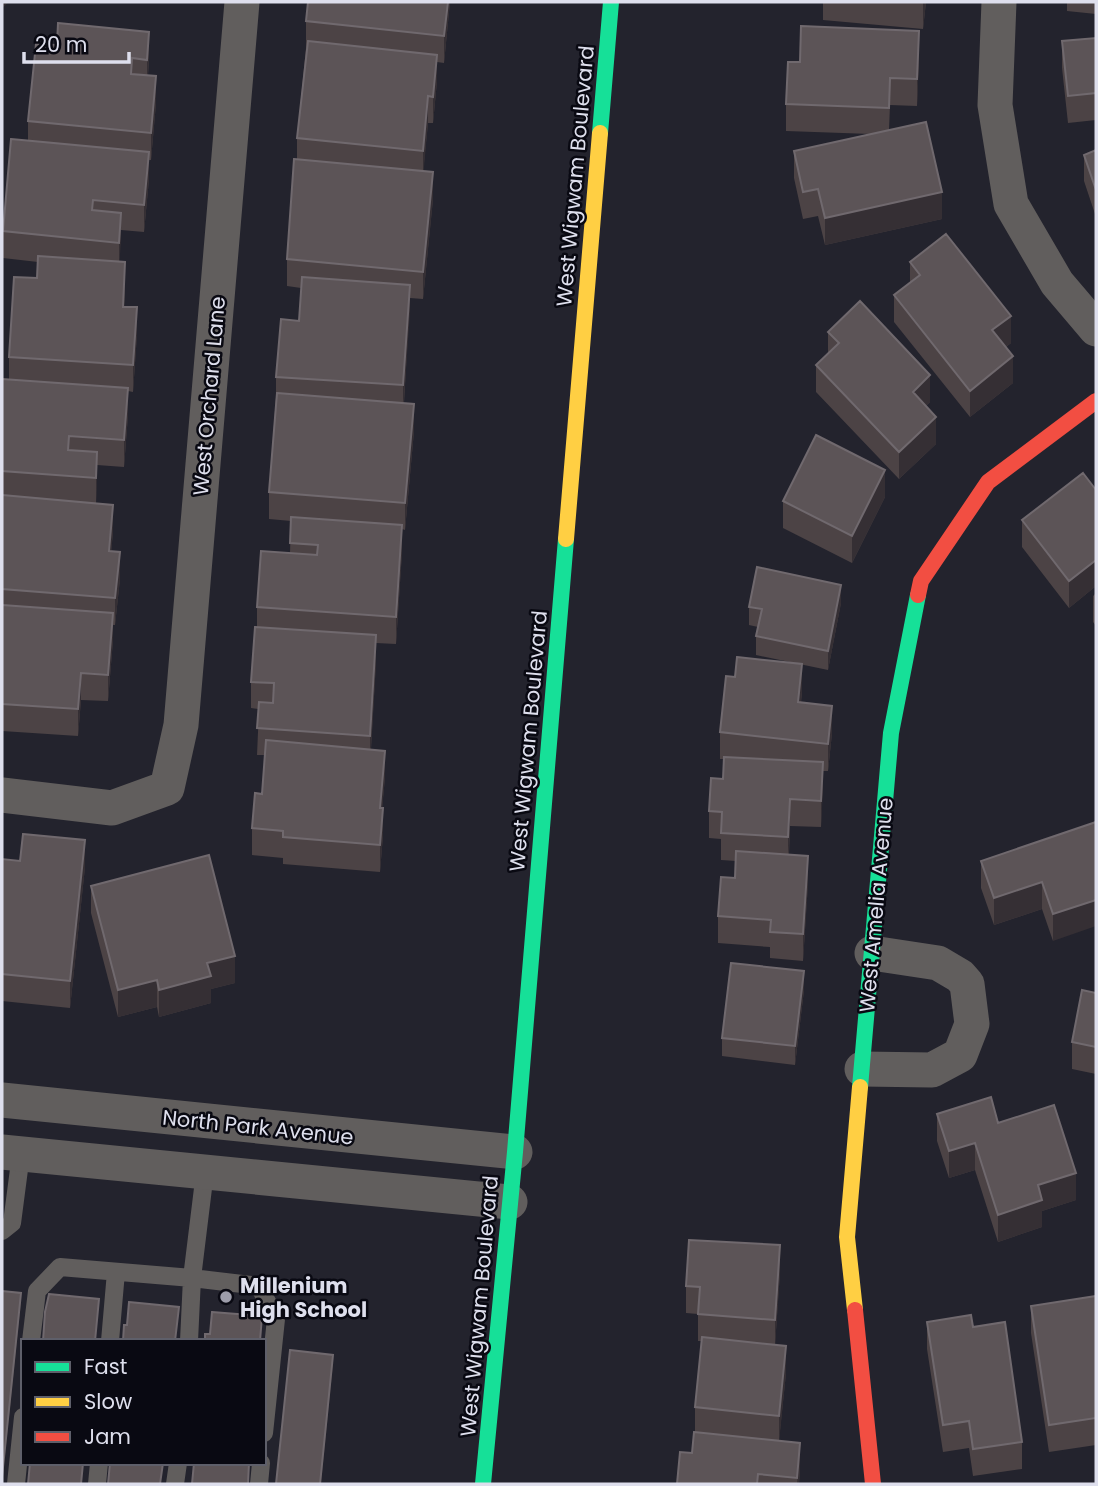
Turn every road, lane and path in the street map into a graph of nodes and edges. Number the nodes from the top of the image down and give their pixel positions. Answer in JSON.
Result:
{"nodes":[{"id":1,"x":242,"y":2,"type":"edge"},
{"id":2,"x":611,"y":2,"type":"edge"},
{"id":3,"x":999,"y":2,"type":"edge"},
{"id":4,"x":1096,"y":329,"type":"edge"},
{"id":5,"x":1096,"y":401,"type":"edge"},
{"id":6,"x":2,"y":795,"type":"edge"},
{"id":7,"x":872,"y":953,"type":"junction"},
{"id":8,"x":862,"y":1069,"type":"junction"},
{"id":9,"x":2,"y":1100,"type":"edge"},
{"id":10,"x":515,"y":1152,"type":"junction"},
{"id":11,"x":12,"y":1153,"type":"edge"},
{"id":12,"x":205,"y":1172,"type":"junction"},
{"id":13,"x":510,"y":1202,"type":"junction"},
{"id":14,"x":2,"y":1231,"type":"edge"},
{"id":15,"x":116,"y":1272,"type":"junction"},
{"id":16,"x":192,"y":1278,"type":"junction"},
{"id":17,"x":31,"y":1339,"type":"edge"},
{"id":18,"x":110,"y":1339,"type":"edge"},
{"id":19,"x":189,"y":1339,"type":"edge"},
{"id":20,"x":266,"y":1414,"type":"edge"},
{"id":21,"x":21,"y":1436,"type":"edge"},
{"id":22,"x":99,"y":1465,"type":"edge"},
{"id":23,"x":177,"y":1465,"type":"edge"},
{"id":24,"x":261,"y":1465,"type":"edge"},
{"id":25,"x":16,"y":1484,"type":"edge"},
{"id":26,"x":97,"y":1484,"type":"edge"},
{"id":27,"x":175,"y":1484,"type":"edge"},
{"id":28,"x":259,"y":1484,"type":"edge"},
{"id":29,"x":483,"y":1484,"type":"edge"},
{"id":30,"x":873,"y":1484,"type":"edge"}],
"edges":[{"from":1,"to":6,"type":"street","name":"West Orchard Lane"},
{"from":2,"to":10,"type":"street","name":"West Wigwam Boulevard"},
{"from":3,"to":4,"type":"street"},
{"from":5,"to":7,"type":"street","name":"West Amelia Avenue"},
{"from":7,"to":8,"type":"street","name":"West Amelia Avenue"},
{"from":7,"to":8,"type":"street"},
{"from":8,"to":30,"type":"street","name":"West Amelia Avenue"},
{"from":9,"to":10,"type":"street","name":"North Park Avenue"},
{"from":10,"to":13,"type":"street","name":"West Wigwam Boulevard"},
{"from":11,"to":12,"type":"street"},
{"from":11,"to":14,"type":"lane"},
{"from":12,"to":13,"type":"street"},
{"from":12,"to":16,"type":"lane"},
{"from":13,"to":29,"type":"street","name":"West Wigwam Boulevard"},
{"from":15,"to":16,"type":"lane"},
{"from":15,"to":17,"type":"lane"},
{"from":15,"to":18,"type":"lane"},
{"from":16,"to":19,"type":"lane"},
{"from":16,"to":20,"type":"lane"},
{"from":21,"to":25,"type":"lane"},
{"from":22,"to":26,"type":"lane"},
{"from":23,"to":27,"type":"lane"},
{"from":24,"to":28,"type":"lane"}]}
